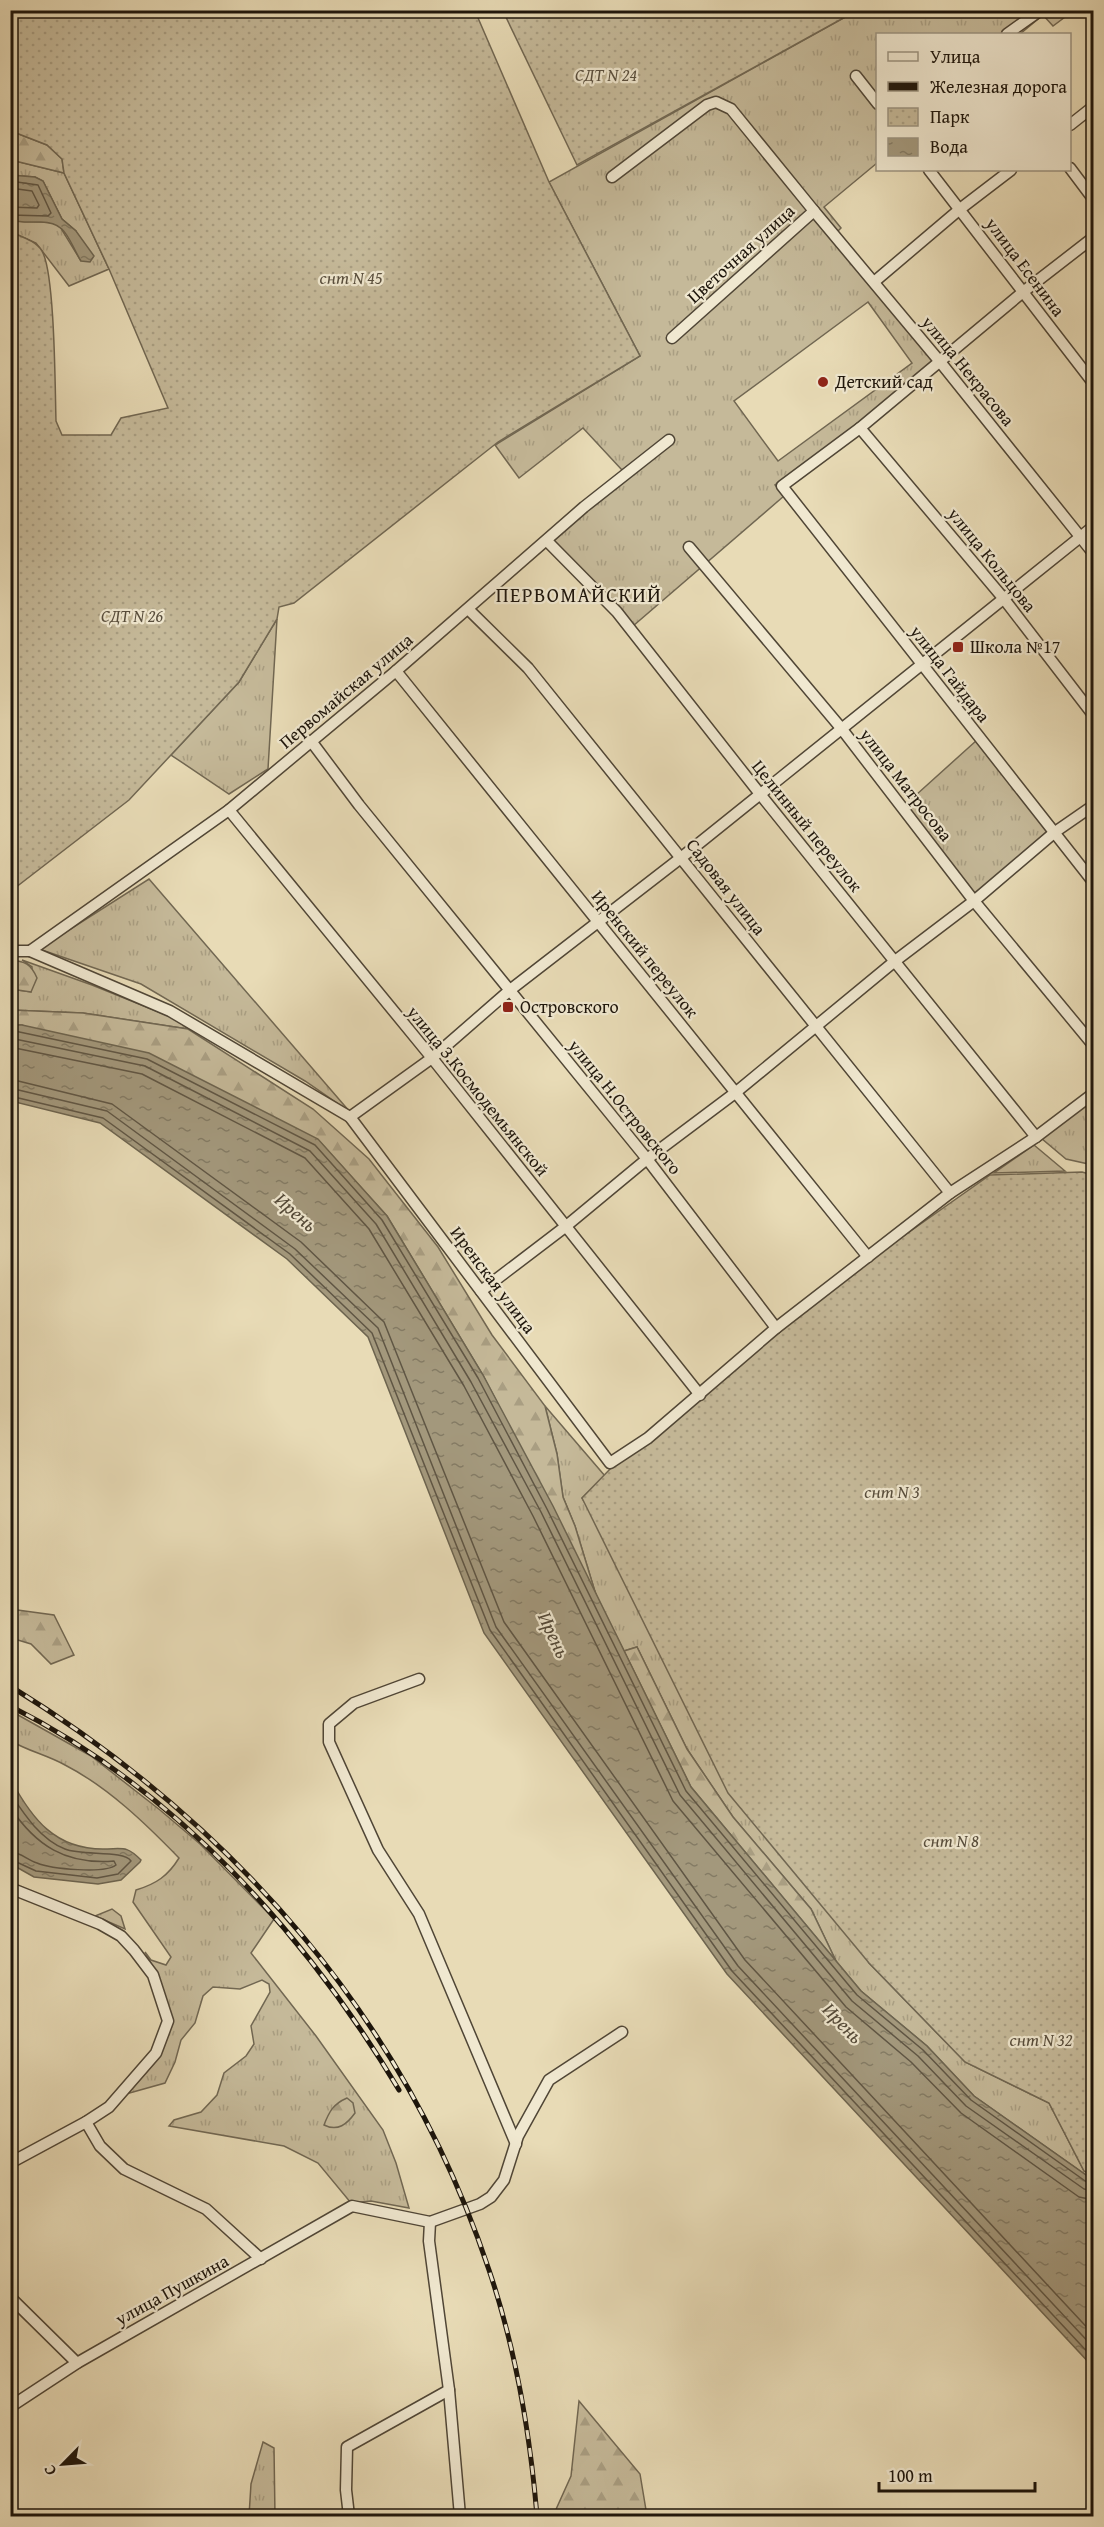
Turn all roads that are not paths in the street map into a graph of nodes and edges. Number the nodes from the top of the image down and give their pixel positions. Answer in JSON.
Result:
{"nodes":[{"id":1,"x":1041,"y":10,"type":"edge"},
{"id":2,"x":1008,"y":33,"type":"edge"},
{"id":3,"x":856,"y":76,"type":"dead end"},
{"id":4,"x":876,"y":101,"type":"edge"},
{"id":5,"x":1094,"y":106,"type":"edge"},
{"id":6,"x":1071,"y":123,"type":"edge"},
{"id":7,"x":1071,"y":169,"type":"edge"},
{"id":8,"x":930,"y":171,"type":"edge"},
{"id":9,"x":1010,"y":171,"type":"edge"},
{"id":10,"x":612,"y":177,"type":"dead end"},
{"id":11,"x":1094,"y":200,"type":"edge"},
{"id":12,"x":960,"y":209,"type":"junction"},
{"id":13,"x":814,"y":211,"type":"junction"},
{"id":14,"x":1094,"y":237,"type":"edge"},
{"id":15,"x":874,"y":282,"type":"junction"},
{"id":16,"x":1023,"y":292,"type":"junction"},
{"id":17,"x":672,"y":338,"type":"dead end"},
{"id":18,"x":941,"y":363,"type":"junction"},
{"id":19,"x":1094,"y":384,"type":"edge"},
{"id":20,"x":860,"y":428,"type":"junction"},
{"id":21,"x":669,"y":440,"type":"dead end"},
{"id":22,"x":1094,"y":526,"type":"edge"},
{"id":23,"x":1080,"y":537,"type":"junction"},
{"id":24,"x":547,"y":541,"type":"junction"},
{"id":25,"x":688,"y":547,"type":"dead end"},
{"id":26,"x":1094,"y":554,"type":"edge"},
{"id":27,"x":1004,"y":599,"type":"junction"},
{"id":28,"x":468,"y":609,"type":"junction"},
{"id":29,"x":921,"y":664,"type":"junction"},
{"id":30,"x":396,"y":671,"type":"junction"},
{"id":31,"x":1094,"y":716,"type":"edge"},
{"id":32,"x":841,"y":728,"type":"junction"},
{"id":33,"x":311,"y":741,"type":"junction"},
{"id":34,"x":760,"y":794,"type":"junction"},
{"id":35,"x":1094,"y":805,"type":"edge"},
{"id":36,"x":229,"y":810,"type":"junction"},
{"id":37,"x":1055,"y":832,"type":"junction"},
{"id":38,"x":682,"y":857,"type":"junction"},
{"id":39,"x":1094,"y":883,"type":"edge"},
{"id":40,"x":974,"y":901,"type":"junction"},
{"id":41,"x":598,"y":923,"type":"junction"},
{"id":42,"x":10,"y":951,"type":"edge"},
{"id":43,"x":30,"y":951,"type":"junction"},
{"id":44,"x":895,"y":961,"type":"junction"},
{"id":45,"x":510,"y":990,"type":"junction"},
{"id":46,"x":815,"y":1027,"type":"junction"},
{"id":47,"x":1094,"y":1046,"type":"edge"},
{"id":48,"x":432,"y":1058,"type":"junction"},
{"id":49,"x":735,"y":1093,"type":"junction"},
{"id":50,"x":1094,"y":1093,"type":"edge"},
{"id":51,"x":350,"y":1117,"type":"junction"},
{"id":52,"x":1036,"y":1137,"type":"junction"},
{"id":53,"x":647,"y":1159,"type":"junction"},
{"id":54,"x":950,"y":1193,"type":"junction"},
{"id":55,"x":565,"y":1227,"type":"junction"},
{"id":56,"x":868,"y":1257,"type":"junction"},
{"id":57,"x":481,"y":1292,"type":"junction"},
{"id":58,"x":776,"y":1328,"type":"junction"},
{"id":59,"x":700,"y":1395,"type":"junction"},
{"id":60,"x":419,"y":1679,"type":"dead end"},
{"id":61,"x":10,"y":1888,"type":"edge"},
{"id":62,"x":622,"y":2032,"type":"dead end"},
{"id":63,"x":86,"y":2122,"type":"junction"},
{"id":64,"x":516,"y":2144,"type":"junction"},
{"id":65,"x":10,"y":2163,"type":"edge"},
{"id":66,"x":430,"y":2222,"type":"junction"},
{"id":67,"x":261,"y":2259,"type":"junction"},
{"id":68,"x":10,"y":2297,"type":"edge"},
{"id":69,"x":77,"y":2363,"type":"junction"},
{"id":70,"x":449,"y":2390,"type":"junction"},
{"id":71,"x":10,"y":2407,"type":"edge"},
{"id":72,"x":350,"y":2517,"type":"edge"},
{"id":73,"x":460,"y":2517,"type":"edge"}],
"edges":[{"from":1,"to":2,"type":"street"},
{"from":3,"to":4,"type":"street"},
{"from":5,"to":6,"type":"street"},
{"from":7,"to":11,"type":"street"},
{"from":8,"to":12,"type":"street","name":"улица Есенина"},
{"from":9,"to":12,"type":"street"},
{"from":10,"to":13,"type":"street","name":"Цветочная улица"},
{"from":12,"to":15,"type":"street"},
{"from":12,"to":16,"type":"street","name":"улица Есенина"},
{"from":13,"to":15,"type":"street","name":"улица Некрасова"},
{"from":13,"to":17,"type":"street","name":"Цветочная улица"},
{"from":14,"to":16,"type":"street"},
{"from":15,"to":18,"type":"street","name":"улица Некрасова"},
{"from":16,"to":18,"type":"street"},
{"from":16,"to":19,"type":"street","name":"улица Есенина"},
{"from":18,"to":20,"type":"street"},
{"from":18,"to":23,"type":"street","name":"улица Некрасова"},
{"from":20,"to":27,"type":"street","name":"улица Кольцова"},
{"from":20,"to":29,"type":"street","name":"улица Гайдара"},
{"from":21,"to":24,"type":"street","name":"Первомайская улица"},
{"from":22,"to":23,"type":"street"},
{"from":23,"to":26,"type":"street","name":"улица Некрасова"},
{"from":23,"to":27,"type":"street"},
{"from":24,"to":28,"type":"street","name":"Первомайская улица"},
{"from":24,"to":34,"type":"street","name":"Целинный переулок"},
{"from":25,"to":32,"type":"street","name":"улица Матросова"},
{"from":27,"to":29,"type":"street"},
{"from":27,"to":31,"type":"street","name":"улица Кольцова"},
{"from":28,"to":30,"type":"street","name":"Первомайская улица"},
{"from":28,"to":38,"type":"street","name":"Садовая улица"},
{"from":29,"to":32,"type":"street"},
{"from":29,"to":37,"type":"street","name":"улица Гайдара"},
{"from":30,"to":33,"type":"street","name":"Первомайская улица"},
{"from":30,"to":41,"type":"street","name":"Иренский переулок"},
{"from":32,"to":34,"type":"street"},
{"from":32,"to":40,"type":"street","name":"улица Матросова"},
{"from":33,"to":36,"type":"street","name":"Первомайская улица"},
{"from":33,"to":45,"type":"street","name":"улица Н.Островского"},
{"from":34,"to":38,"type":"street"},
{"from":34,"to":44,"type":"street","name":"Целинный переулок"},
{"from":35,"to":37,"type":"street"},
{"from":36,"to":43,"type":"street","name":"Первомайская улица"},
{"from":36,"to":48,"type":"street","name":"улица З.Космодемьянской"},
{"from":37,"to":39,"type":"street","name":"улица Гайдара"},
{"from":37,"to":40,"type":"street"},
{"from":38,"to":41,"type":"street"},
{"from":38,"to":46,"type":"street","name":"Садовая улица"},
{"from":40,"to":44,"type":"street"},
{"from":40,"to":47,"type":"street","name":"улица Матросова"},
{"from":41,"to":45,"type":"street"},
{"from":41,"to":49,"type":"street","name":"Иренский переулок"},
{"from":42,"to":43,"type":"street"},
{"from":43,"to":51,"type":"street"},
{"from":44,"to":46,"type":"street"},
{"from":44,"to":52,"type":"street","name":"Целинный переулок"},
{"from":45,"to":48,"type":"street"},
{"from":45,"to":53,"type":"street","name":"улица Н.Островского"},
{"from":46,"to":49,"type":"street"},
{"from":46,"to":54,"type":"street","name":"Садовая улица"},
{"from":48,"to":51,"type":"street"},
{"from":48,"to":55,"type":"street","name":"улица З.Космодемьянской"},
{"from":49,"to":53,"type":"street"},
{"from":49,"to":56,"type":"street","name":"Иренский переулок"},
{"from":50,"to":52,"type":"street"},
{"from":51,"to":57,"type":"street","name":"Иренская улица"},
{"from":52,"to":54,"type":"street"},
{"from":53,"to":55,"type":"street"},
{"from":53,"to":58,"type":"street","name":"улица Н.Островского"},
{"from":54,"to":56,"type":"street"},
{"from":55,"to":57,"type":"street"},
{"from":55,"to":59,"type":"street","name":"улица З.Космодемьянской"},
{"from":56,"to":58,"type":"street"},
{"from":57,"to":59,"type":"street","name":"Иренская улица"},
{"from":58,"to":59,"type":"street"},
{"from":60,"to":64,"type":"street"},
{"from":61,"to":63,"type":"street"},
{"from":62,"to":64,"type":"street"},
{"from":63,"to":65,"type":"street"},
{"from":63,"to":67,"type":"street"},
{"from":64,"to":66,"type":"street"},
{"from":66,"to":67,"type":"street","name":"улица Пушкина"},
{"from":66,"to":70,"type":"street"},
{"from":67,"to":69,"type":"street","name":"улица Пушкина"},
{"from":68,"to":69,"type":"street"},
{"from":69,"to":71,"type":"street","name":"улица Пушкина"},
{"from":70,"to":72,"type":"street"},
{"from":70,"to":73,"type":"street"}]}
